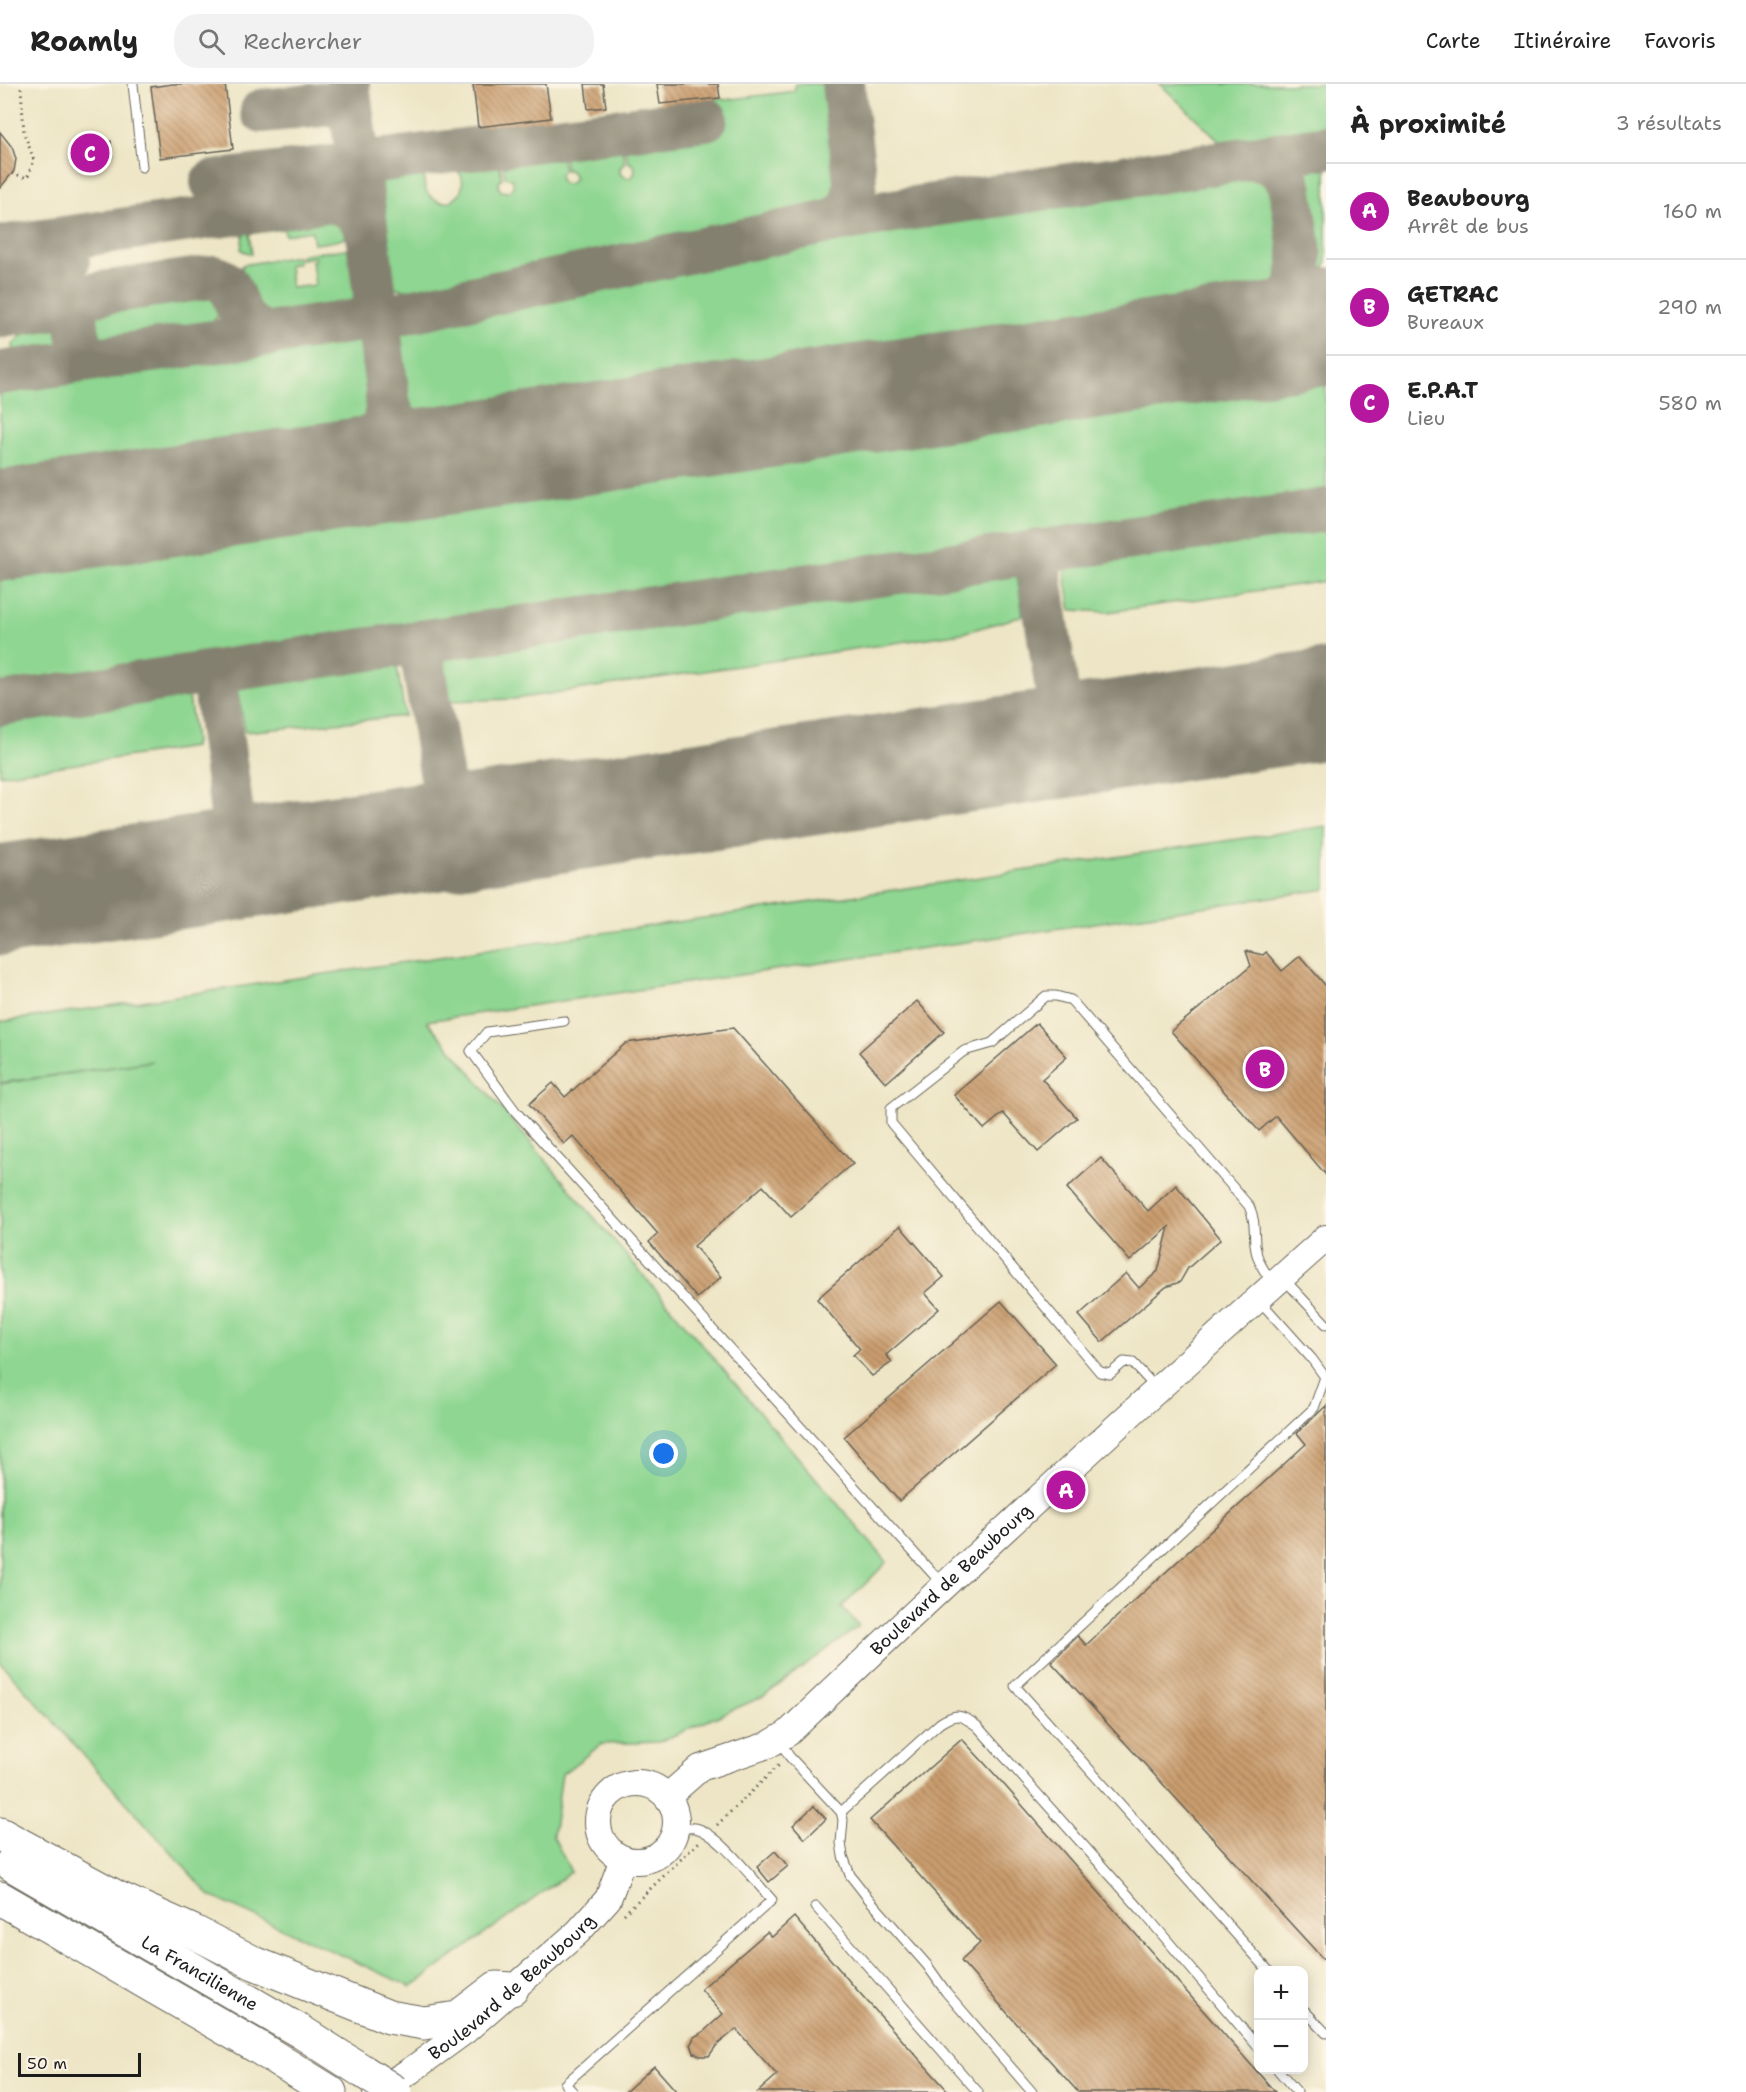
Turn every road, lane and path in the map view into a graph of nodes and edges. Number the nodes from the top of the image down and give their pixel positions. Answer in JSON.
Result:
{"nodes":[{"id":1,"x":132,"y":84,"type":"edge"},
{"id":2,"x":21,"y":88,"type":"dead end"},
{"id":3,"x":142,"y":167,"type":"dead end"},
{"id":4,"x":12,"y":173,"type":"dead end"},
{"id":5,"x":564,"y":1021,"type":"dead end"},
{"id":6,"x":1326,"y":1238,"type":"edge"},
{"id":7,"x":1269,"y":1282,"type":"junction"},
{"id":8,"x":1326,"y":1324,"type":"edge"},
{"id":9,"x":1157,"y":1389,"type":"junction"},
{"id":10,"x":943,"y":1585,"type":"junction"},
{"id":11,"x":778,"y":1739,"type":"junction"},
{"id":12,"x":667,"y":1797,"type":"junction"},
{"id":13,"x":841,"y":1812,"type":"junction"},
{"id":14,"x":676,"y":1829,"type":"junction"},
{"id":15,"x":0,"y":1834,"type":"edge"},
{"id":16,"x":0,"y":1858,"type":"edge"},
{"id":17,"x":623,"y":1859,"type":"junction"},
{"id":18,"x":0,"y":1898,"type":"edge"},
{"id":19,"x":816,"y":1907,"type":"dead end"},
{"id":20,"x":1264,"y":1966,"type":"edge"},
{"id":21,"x":512,"y":1989,"type":"junction"},
{"id":22,"x":1308,"y":2014,"type":"edge"},
{"id":23,"x":1326,"y":2033,"type":"edge"},
{"id":24,"x":1254,"y":2042,"type":"edge"},
{"id":25,"x":1281,"y":2074,"type":"edge"},
{"id":26,"x":370,"y":2082,"type":"edge"},
{"id":27,"x":330,"y":2092,"type":"edge"},
{"id":28,"x":395,"y":2092,"type":"edge"},
{"id":29,"x":573,"y":2092,"type":"edge"},
{"id":30,"x":978,"y":2092,"type":"edge"},
{"id":31,"x":1032,"y":2092,"type":"edge"},
{"id":32,"x":1297,"y":2092,"type":"edge"}],
"edges":[{"from":1,"to":3,"type":"lane"},
{"from":2,"to":4,"type":"path"},
{"from":5,"to":10,"type":"lane"},
{"from":6,"to":7,"type":"main road","name":"Boulevard de Beaubourg"},
{"from":7,"to":8,"type":"lane"},
{"from":7,"to":9,"type":"main road","name":"Boulevard de Beaubourg"},
{"from":7,"to":9,"type":"lane"},
{"from":7,"to":20,"type":"lane"},
{"from":9,"to":10,"type":"main road","name":"Boulevard de Beaubourg"},
{"from":10,"to":11,"type":"main road","name":"Boulevard de Beaubourg"},
{"from":11,"to":12,"type":"main road","name":"Boulevard de Beaubourg"},
{"from":11,"to":13,"type":"lane"},
{"from":12,"to":14,"type":"main road"},
{"from":12,"to":17,"type":"main road"},
{"from":13,"to":24,"type":"lane"},
{"from":13,"to":31,"type":"lane"},
{"from":14,"to":17,"type":"main road"},
{"from":14,"to":29,"type":"lane"},
{"from":15,"to":21,"type":"highway"},
{"from":16,"to":26,"type":"highway","name":"La Francilienne"},
{"from":17,"to":21,"type":"main road","name":"Boulevard de Beaubourg"},
{"from":18,"to":27,"type":"highway","name":"La Francilienne"},
{"from":19,"to":30,"type":"lane"},
{"from":21,"to":26,"type":"main road","name":"Boulevard de Beaubourg"},
{"from":22,"to":23,"type":"lane"},
{"from":25,"to":32,"type":"lane"},
{"from":26,"to":28,"type":"highway","name":"La Francilienne","bridge":true}]}
